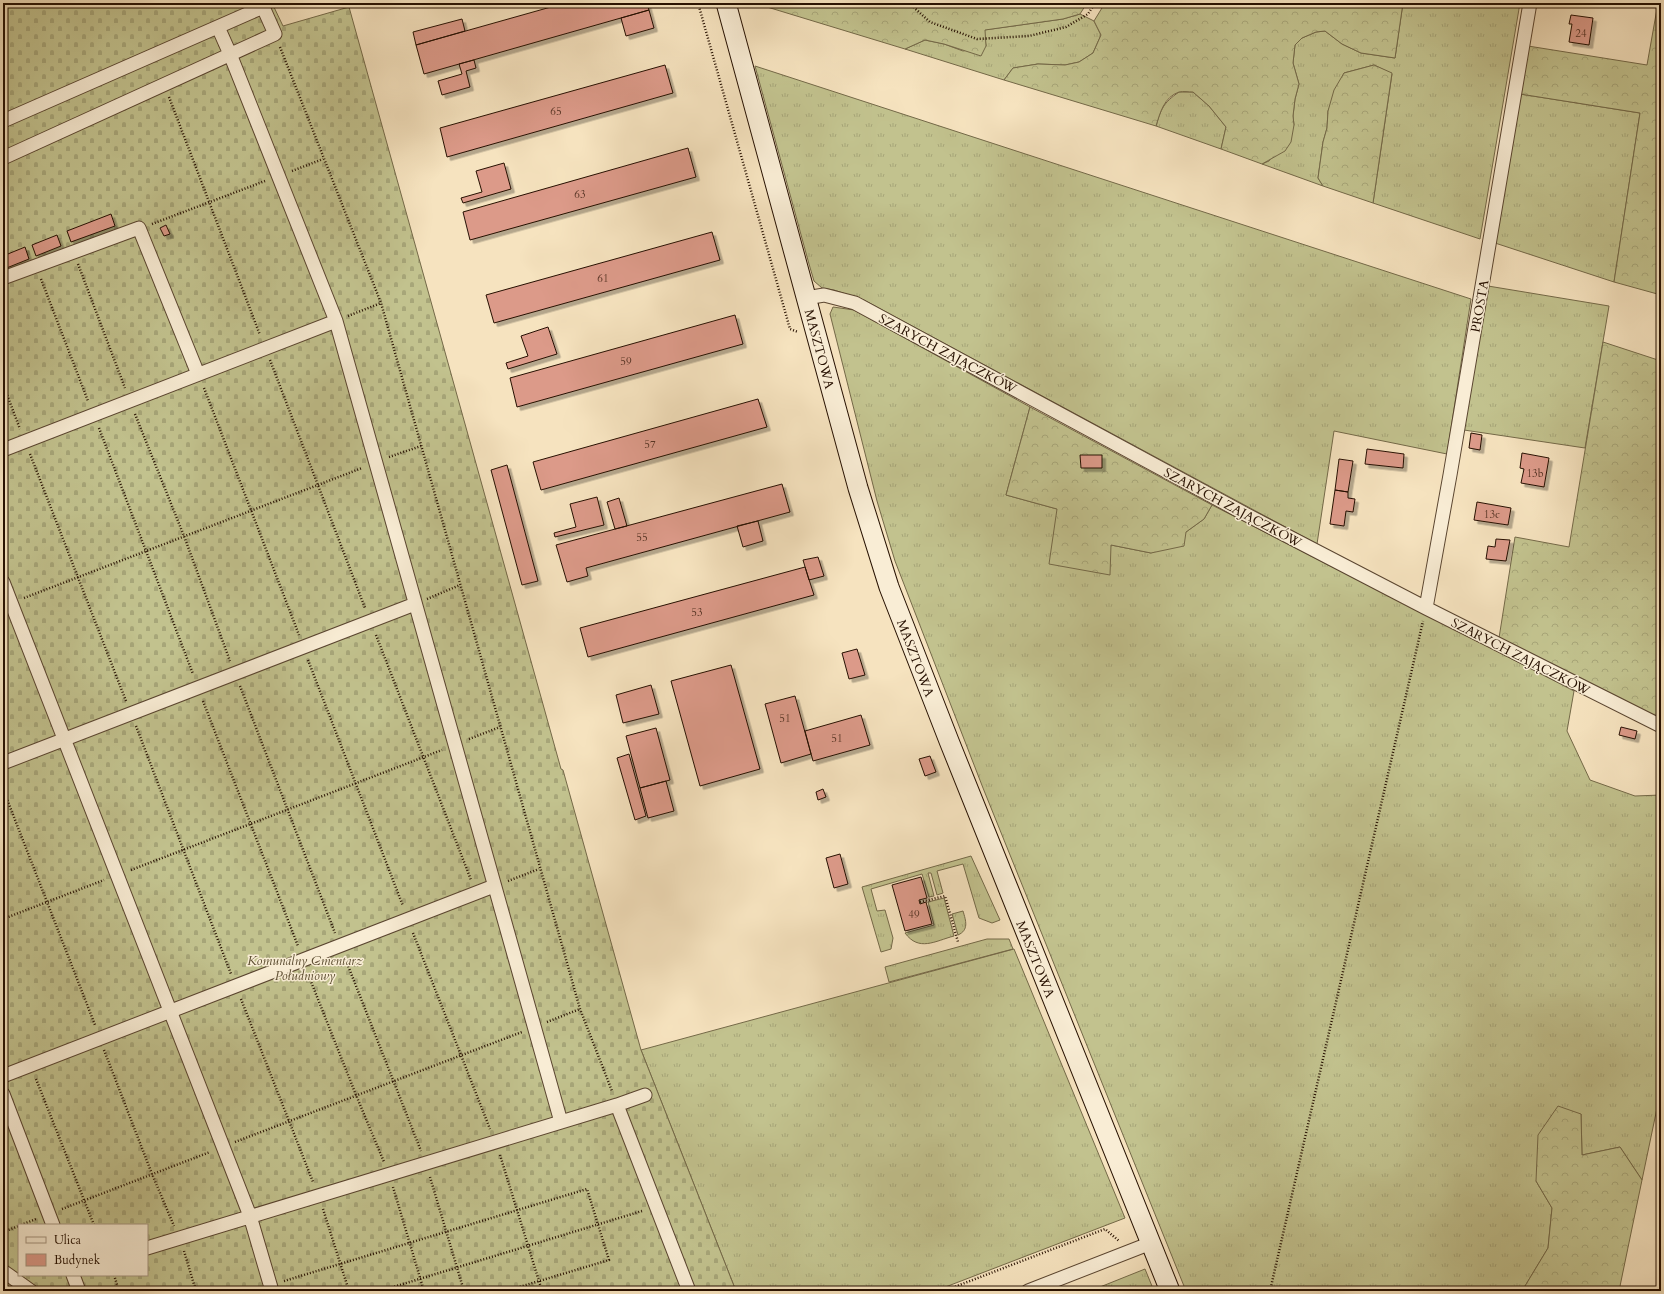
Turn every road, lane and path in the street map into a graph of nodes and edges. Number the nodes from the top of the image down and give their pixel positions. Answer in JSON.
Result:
{"nodes":[{"id":1,"x":357,"y":3,"type":"edge"},
{"id":2,"x":360,"y":3,"type":"edge"},
{"id":3,"x":698,"y":3,"type":"edge"},
{"id":4,"x":726,"y":3,"type":"edge"},
{"id":5,"x":909,"y":3,"type":"edge"},
{"id":6,"x":1095,"y":3,"type":"edge"},
{"id":7,"x":1530,"y":3,"type":"edge"},
{"id":8,"x":218,"y":27,"type":"junction"},
{"id":9,"x":275,"y":34,"type":"junction"},
{"id":10,"x":230,"y":54,"type":"junction"},
{"id":11,"x":164,"y":84,"type":"junction"},
{"id":12,"x":3,"y":121,"type":"edge"},
{"id":13,"x":3,"y":158,"type":"edge"},
{"id":14,"x":323,"y":159,"type":"junction"},
{"id":15,"x":279,"y":176,"type":"junction"},
{"id":16,"x":209,"y":202,"type":"junction"},
{"id":17,"x":139,"y":228,"type":"junction"},
{"id":18,"x":73,"y":252,"type":"junction"},
{"id":19,"x":36,"y":266,"type":"junction"},
{"id":20,"x":3,"y":278,"type":"edge"},
{"id":21,"x":806,"y":298,"type":"junction"},
{"id":22,"x":381,"y":303,"type":"junction"},
{"id":23,"x":336,"y":321,"type":"junction"},
{"id":24,"x":802,"y":334,"type":"dead end"},
{"id":25,"x":265,"y":348,"type":"junction"},
{"id":26,"x":198,"y":374,"type":"junction"},
{"id":27,"x":3,"y":384,"type":"edge"},
{"id":28,"x":130,"y":401,"type":"junction"},
{"id":29,"x":94,"y":415,"type":"junction"},
{"id":30,"x":25,"y":441,"type":"junction"},
{"id":31,"x":421,"y":446,"type":"junction"},
{"id":32,"x":3,"y":450,"type":"edge"},
{"id":33,"x":376,"y":462,"type":"junction"},
{"id":34,"x":318,"y":484,"type":"junction"},
{"id":35,"x":251,"y":510,"type":"junction"},
{"id":36,"x":184,"y":536,"type":"junction"},
{"id":37,"x":146,"y":551,"type":"junction"},
{"id":38,"x":78,"y":577,"type":"junction"},
{"id":39,"x":3,"y":582,"type":"edge"},
{"id":40,"x":460,"y":585,"type":"junction"},
{"id":41,"x":11,"y":603,"type":"junction"},
{"id":42,"x":416,"y":604,"type":"junction"},
{"id":43,"x":1426,"y":608,"type":"junction"},
{"id":44,"x":370,"y":621,"type":"junction"},
{"id":45,"x":303,"y":647,"type":"junction"},
{"id":46,"x":235,"y":673,"type":"junction"},
{"id":47,"x":198,"y":687,"type":"junction"},
{"id":48,"x":131,"y":713,"type":"junction"},
{"id":49,"x":1661,"y":726,"type":"edge"},
{"id":50,"x":500,"y":727,"type":"junction"},
{"id":51,"x":64,"y":739,"type":"junction"},
{"id":52,"x":455,"y":745,"type":"junction"},
{"id":53,"x":423,"y":757,"type":"junction"},
{"id":54,"x":3,"y":763,"type":"edge"},
{"id":55,"x":355,"y":783,"type":"junction"},
{"id":56,"x":288,"y":810,"type":"junction"},
{"id":57,"x":251,"y":824,"type":"junction"},
{"id":58,"x":183,"y":850,"type":"junction"},
{"id":59,"x":540,"y":869,"type":"junction"},
{"id":60,"x":117,"y":875,"type":"junction"},
{"id":61,"x":494,"y":886,"type":"junction"},
{"id":62,"x":476,"y":893,"type":"junction"},
{"id":63,"x":920,"y":902,"type":"dead end"},
{"id":64,"x":3,"y":919,"type":"edge"},
{"id":65,"x":408,"y":919,"type":"junction"},
{"id":66,"x":958,"y":942,"type":"dead end"},
{"id":67,"x":340,"y":945,"type":"junction"},
{"id":68,"x":303,"y":960,"type":"junction"},
{"id":69,"x":235,"y":986,"type":"junction"},
{"id":70,"x":580,"y":1009,"type":"junction"},
{"id":71,"x":170,"y":1010,"type":"junction"},
{"id":72,"x":534,"y":1027,"type":"junction"},
{"id":73,"x":461,"y":1055,"type":"junction"},
{"id":74,"x":31,"y":1065,"type":"junction"},
{"id":75,"x":3,"y":1076,"type":"edge"},
{"id":76,"x":393,"y":1082,"type":"junction"},
{"id":77,"x":3,"y":1094,"type":"edge"},
{"id":78,"x":645,"y":1095,"type":"dead end"},
{"id":79,"x":356,"y":1096,"type":"junction"},
{"id":80,"x":618,"y":1105,"type":"junction"},
{"id":81,"x":288,"y":1122,"type":"junction"},
{"id":82,"x":561,"y":1122,"type":"junction"},
{"id":83,"x":496,"y":1142,"type":"junction"},
{"id":84,"x":223,"y":1146,"type":"junction"},
{"id":85,"x":425,"y":1163,"type":"junction"},
{"id":86,"x":389,"y":1174,"type":"junction"},
{"id":87,"x":319,"y":1196,"type":"junction"},
{"id":88,"x":84,"y":1201,"type":"junction"},
{"id":89,"x":656,"y":1206,"type":"junction"},
{"id":90,"x":517,"y":1210,"type":"junction"},
{"id":91,"x":250,"y":1216,"type":"junction"},
{"id":92,"x":51,"y":1220,"type":"edge"},
{"id":93,"x":26,"y":1224,"type":"edge"},
{"id":94,"x":94,"y":1224,"type":"edge"},
{"id":95,"x":598,"y":1224,"type":"junction"},
{"id":96,"x":18,"y":1226,"type":"edge"},
{"id":97,"x":3,"y":1232,"type":"edge"},
{"id":98,"x":446,"y":1232,"type":"junction"},
{"id":99,"x":410,"y":1243,"type":"junction"},
{"id":100,"x":1151,"y":1243,"type":"junction"},
{"id":101,"x":528,"y":1246,"type":"junction"},
{"id":102,"x":148,"y":1248,"type":"edge"},
{"id":103,"x":1128,"y":1252,"type":"junction"},
{"id":104,"x":340,"y":1264,"type":"junction"},
{"id":105,"x":457,"y":1267,"type":"junction"},
{"id":106,"x":3,"y":1271,"type":"edge"},
{"id":107,"x":72,"y":1276,"type":"edge"},
{"id":108,"x":114,"y":1276,"type":"edge"},
{"id":109,"x":421,"y":1278,"type":"junction"},
{"id":110,"x":539,"y":1281,"type":"junction"},
{"id":111,"x":271,"y":1288,"type":"edge"},
{"id":112,"x":30,"y":1291,"type":"edge"},
{"id":113,"x":78,"y":1291,"type":"edge"},
{"id":114,"x":119,"y":1291,"type":"edge"},
{"id":115,"x":349,"y":1291,"type":"edge"},
{"id":116,"x":380,"y":1291,"type":"edge"},
{"id":117,"x":424,"y":1291,"type":"edge"},
{"id":118,"x":464,"y":1291,"type":"edge"},
{"id":119,"x":506,"y":1291,"type":"edge"},
{"id":120,"x":542,"y":1291,"type":"edge"},
{"id":121,"x":689,"y":1291,"type":"edge"},
{"id":122,"x":944,"y":1291,"type":"edge"},
{"id":123,"x":1028,"y":1291,"type":"edge"},
{"id":124,"x":1170,"y":1291,"type":"edge"},
{"id":125,"x":1270,"y":1291,"type":"edge"}],
"edges":[{"from":1,"to":2,"type":"path"},
{"from":3,"to":24,"type":"path"},
{"from":4,"to":21,"type":"street","name":"MASZTOWA"},
{"from":5,"to":6,"type":"path"},
{"from":7,"to":43,"type":"street","name":"PROSTA"},
{"from":8,"to":9,"type":"street"},
{"from":8,"to":10,"type":"street"},
{"from":8,"to":12,"type":"street"},
{"from":9,"to":10,"type":"street"},
{"from":9,"to":14,"type":"path"},
{"from":10,"to":11,"type":"street"},
{"from":10,"to":15,"type":"street"},
{"from":11,"to":13,"type":"street"},
{"from":11,"to":16,"type":"path"},
{"from":14,"to":15,"type":"path"},
{"from":14,"to":22,"type":"path"},
{"from":15,"to":16,"type":"path"},
{"from":15,"to":23,"type":"street"},
{"from":16,"to":17,"type":"path"},
{"from":16,"to":25,"type":"path"},
{"from":17,"to":18,"type":"street"},
{"from":17,"to":26,"type":"street"},
{"from":18,"to":19,"type":"street"},
{"from":18,"to":28,"type":"path"},
{"from":19,"to":20,"type":"street"},
{"from":19,"to":29,"type":"path"},
{"from":21,"to":43,"type":"street","name":"SZARYCH ZAJĄCZKÓW"},
{"from":21,"to":100,"type":"street","name":"MASZTOWA"},
{"from":22,"to":23,"type":"path"},
{"from":22,"to":31,"type":"path"},
{"from":23,"to":25,"type":"street"},
{"from":23,"to":33,"type":"street"},
{"from":25,"to":26,"type":"street"},
{"from":25,"to":34,"type":"path"},
{"from":26,"to":28,"type":"street"},
{"from":26,"to":35,"type":"path"},
{"from":27,"to":30,"type":"path"},
{"from":28,"to":29,"type":"street"},
{"from":28,"to":36,"type":"path"},
{"from":29,"to":30,"type":"street"},
{"from":29,"to":37,"type":"path"},
{"from":30,"to":32,"type":"street"},
{"from":30,"to":38,"type":"path"},
{"from":31,"to":33,"type":"path"},
{"from":31,"to":40,"type":"path"},
{"from":33,"to":34,"type":"path"},
{"from":33,"to":42,"type":"street"},
{"from":34,"to":35,"type":"path"},
{"from":34,"to":44,"type":"path"},
{"from":35,"to":36,"type":"path"},
{"from":35,"to":45,"type":"path"},
{"from":36,"to":37,"type":"path"},
{"from":36,"to":46,"type":"path"},
{"from":37,"to":38,"type":"path"},
{"from":37,"to":47,"type":"path"},
{"from":38,"to":41,"type":"path"},
{"from":38,"to":48,"type":"path"},
{"from":39,"to":41,"type":"street"},
{"from":40,"to":42,"type":"path"},
{"from":40,"to":50,"type":"path"},
{"from":41,"to":51,"type":"street"},
{"from":42,"to":44,"type":"street"},
{"from":42,"to":52,"type":"street"},
{"from":43,"to":49,"type":"street","name":"SZARYCH ZAJĄCZKÓW"},
{"from":43,"to":125,"type":"path"},
{"from":44,"to":45,"type":"street"},
{"from":44,"to":53,"type":"path"},
{"from":45,"to":46,"type":"street"},
{"from":45,"to":55,"type":"path"},
{"from":46,"to":47,"type":"street"},
{"from":46,"to":56,"type":"path"},
{"from":47,"to":48,"type":"street"},
{"from":47,"to":57,"type":"path"},
{"from":48,"to":51,"type":"street"},
{"from":48,"to":58,"type":"path"},
{"from":50,"to":52,"type":"path"},
{"from":50,"to":59,"type":"path"},
{"from":51,"to":54,"type":"street"},
{"from":51,"to":60,"type":"street"},
{"from":52,"to":53,"type":"path"},
{"from":52,"to":61,"type":"street"},
{"from":53,"to":55,"type":"path"},
{"from":53,"to":62,"type":"path"},
{"from":55,"to":56,"type":"path"},
{"from":55,"to":65,"type":"path"},
{"from":56,"to":57,"type":"path"},
{"from":56,"to":67,"type":"path"},
{"from":57,"to":58,"type":"path"},
{"from":57,"to":68,"type":"path"},
{"from":58,"to":60,"type":"path"},
{"from":58,"to":69,"type":"path"},
{"from":59,"to":61,"type":"path"},
{"from":59,"to":70,"type":"path"},
{"from":60,"to":64,"type":"path"},
{"from":60,"to":71,"type":"street"},
{"from":61,"to":62,"type":"street"},
{"from":61,"to":72,"type":"street"},
{"from":62,"to":65,"type":"street"},
{"from":63,"to":66,"type":"path"},
{"from":65,"to":67,"type":"street"},
{"from":65,"to":73,"type":"path"},
{"from":67,"to":68,"type":"street"},
{"from":67,"to":76,"type":"path"},
{"from":68,"to":69,"type":"street"},
{"from":68,"to":79,"type":"path"},
{"from":69,"to":71,"type":"street"},
{"from":69,"to":81,"type":"path"},
{"from":70,"to":72,"type":"path"},
{"from":70,"to":80,"type":"path"},
{"from":71,"to":74,"type":"street"},
{"from":71,"to":84,"type":"street"},
{"from":72,"to":73,"type":"path"},
{"from":72,"to":82,"type":"street"},
{"from":73,"to":76,"type":"path"},
{"from":73,"to":83,"type":"path"},
{"from":74,"to":75,"type":"street"},
{"from":74,"to":88,"type":"path"},
{"from":76,"to":79,"type":"path"},
{"from":76,"to":85,"type":"path"},
{"from":77,"to":92,"type":"street"},
{"from":78,"to":80,"type":"street"},
{"from":79,"to":81,"type":"path"},
{"from":79,"to":86,"type":"path"},
{"from":80,"to":82,"type":"street"},
{"from":80,"to":89,"type":"street"},
{"from":81,"to":84,"type":"path"},
{"from":81,"to":87,"type":"path"},
{"from":82,"to":83,"type":"street"},
{"from":83,"to":85,"type":"street"},
{"from":83,"to":90,"type":"path"},
{"from":84,"to":88,"type":"path"},
{"from":84,"to":91,"type":"street"},
{"from":85,"to":86,"type":"street"},
{"from":85,"to":98,"type":"path"},
{"from":86,"to":87,"type":"street"},
{"from":86,"to":99,"type":"path"},
{"from":87,"to":91,"type":"street"},
{"from":87,"to":104,"type":"path"},
{"from":88,"to":92,"type":"path"},
{"from":88,"to":94,"type":"path"},
{"from":89,"to":95,"type":"path"},
{"from":89,"to":121,"type":"street"},
{"from":90,"to":95,"type":"path"},
{"from":90,"to":98,"type":"path"},
{"from":90,"to":101,"type":"path"},
{"from":91,"to":102,"type":"street"},
{"from":91,"to":111,"type":"street"},
{"from":92,"to":93,"type":"path"},
{"from":95,"to":101,"type":"path"},
{"from":95,"to":110,"type":"path"},
{"from":96,"to":97,"type":"path"},
{"from":98,"to":99,"type":"path"},
{"from":98,"to":105,"type":"path"},
{"from":99,"to":104,"type":"path"},
{"from":99,"to":109,"type":"path"},
{"from":100,"to":103,"type":"street"},
{"from":100,"to":124,"type":"street","name":"MASZTOWA"},
{"from":101,"to":105,"type":"path"},
{"from":101,"to":110,"type":"path"},
{"from":103,"to":122,"type":"path"},
{"from":103,"to":123,"type":"street"},
{"from":104,"to":111,"type":"path"},
{"from":104,"to":115,"type":"path"},
{"from":105,"to":109,"type":"path"},
{"from":105,"to":118,"type":"path"},
{"from":106,"to":112,"type":"street"},
{"from":107,"to":113,"type":"street"},
{"from":108,"to":114,"type":"path"},
{"from":109,"to":116,"type":"path"},
{"from":109,"to":117,"type":"path"},
{"from":110,"to":119,"type":"path"},
{"from":110,"to":120,"type":"path"}]}
